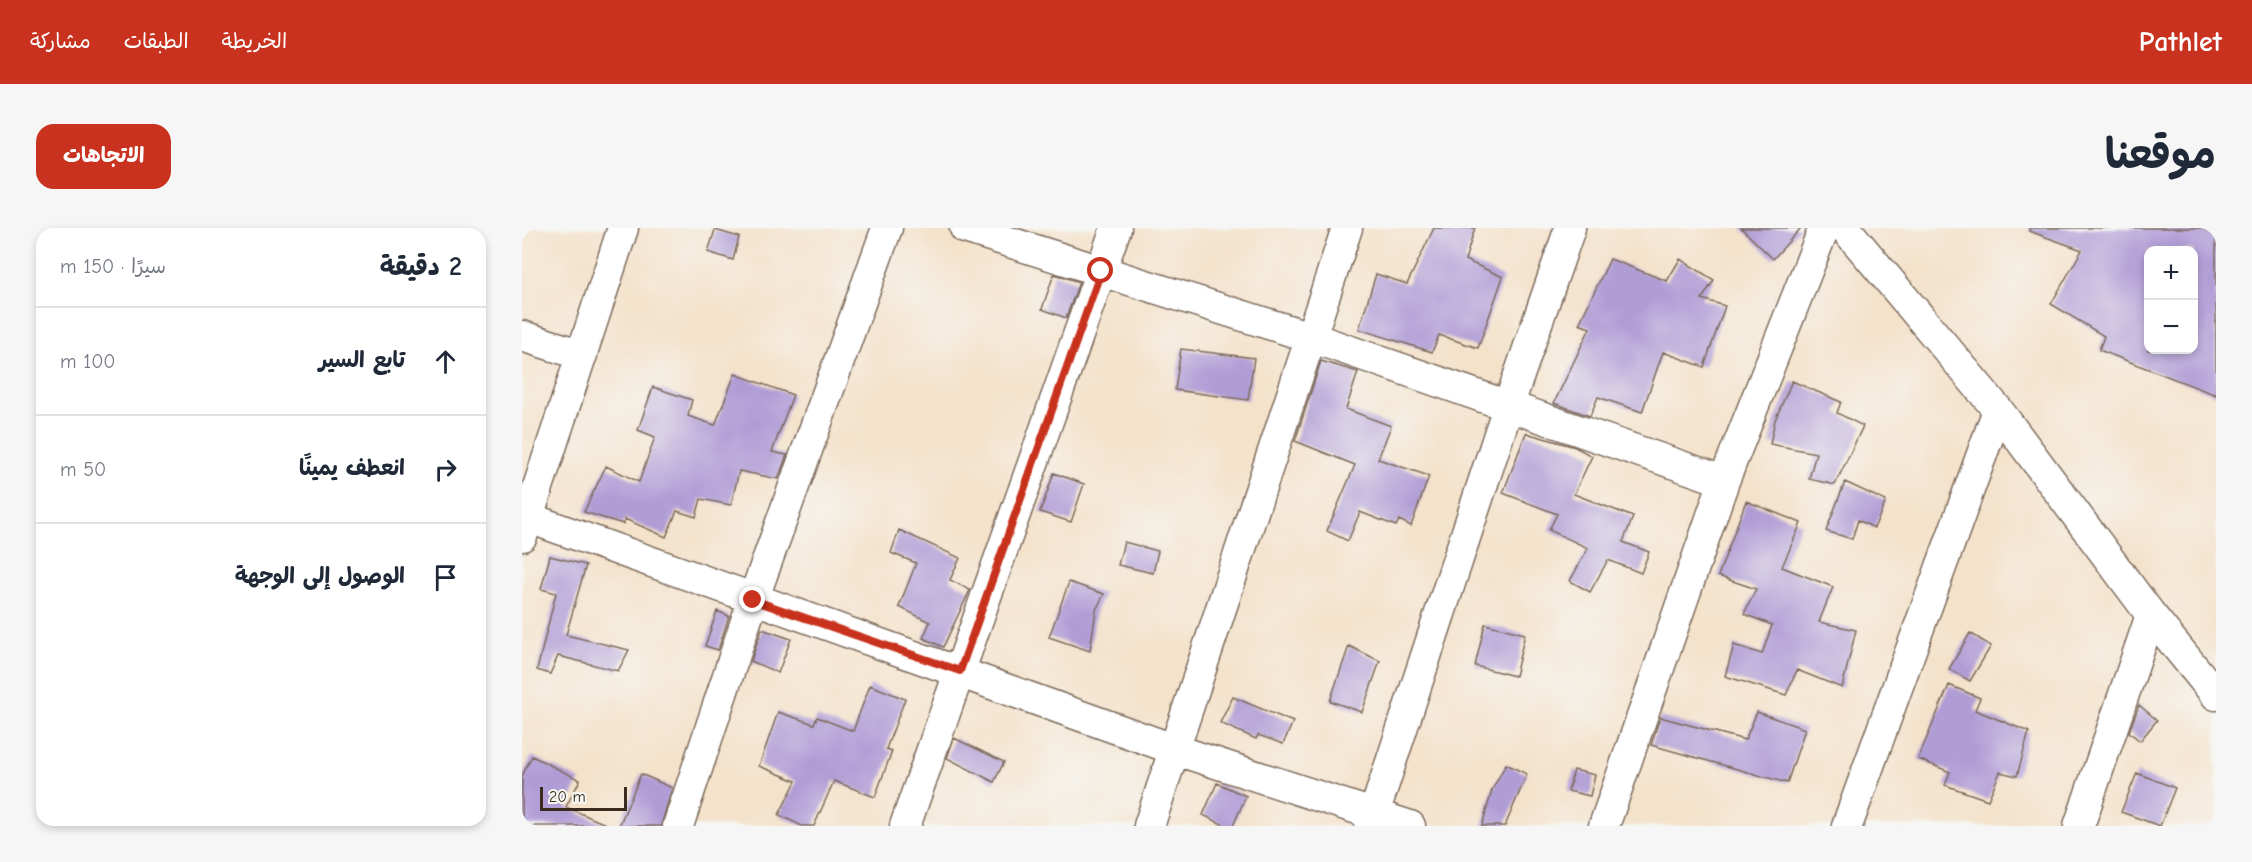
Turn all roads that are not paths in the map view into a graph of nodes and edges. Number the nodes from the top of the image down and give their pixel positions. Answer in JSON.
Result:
{"nodes":[{"id":1,"x":623,"y":228,"type":"edge"},
{"id":2,"x":887,"y":228,"type":"edge"},
{"id":3,"x":965,"y":228,"type":"edge"},
{"id":4,"x":1116,"y":228,"type":"edge"},
{"id":5,"x":1347,"y":228,"type":"edge"},
{"id":6,"x":1570,"y":228,"type":"edge"},
{"id":7,"x":1824,"y":228,"type":"edge"},
{"id":8,"x":1845,"y":228,"type":"edge"},
{"id":9,"x":1101,"y":271,"type":"junction"},
{"id":10,"x":522,"y":336,"type":"edge"},
{"id":11,"x":1310,"y":337,"type":"junction"},
{"id":12,"x":582,"y":355,"type":"junction"},
{"id":13,"x":1508,"y":407,"type":"junction"},
{"id":14,"x":1998,"y":410,"type":"junction"},
{"id":15,"x":1724,"y":481,"type":"junction"},
{"id":16,"x":525,"y":527,"type":"edge"},
{"id":17,"x":753,"y":600,"type":"junction"},
{"id":18,"x":2151,"y":615,"type":"junction"},
{"id":19,"x":960,"y":671,"type":"junction"},
{"id":20,"x":2216,"y":695,"type":"edge"},
{"id":21,"x":1176,"y":750,"type":"junction"},
{"id":22,"x":1372,"y":820,"type":"edge"},
{"id":23,"x":1608,"y":825,"type":"edge"},
{"id":24,"x":678,"y":826,"type":"edge"},
{"id":25,"x":905,"y":826,"type":"edge"},
{"id":26,"x":1149,"y":826,"type":"edge"},
{"id":27,"x":1410,"y":826,"type":"edge"},
{"id":28,"x":1847,"y":826,"type":"edge"},
{"id":29,"x":2079,"y":826,"type":"edge"}],
"edges":[{"from":1,"to":12,"type":"street"},
{"from":2,"to":17,"type":"street"},
{"from":3,"to":9,"type":"street"},
{"from":4,"to":9,"type":"street"},
{"from":5,"to":11,"type":"street"},
{"from":6,"to":13,"type":"street"},
{"from":7,"to":15,"type":"street"},
{"from":8,"to":14,"type":"street"},
{"from":9,"to":11,"type":"street"},
{"from":9,"to":19,"type":"street"},
{"from":10,"to":12,"type":"street"},
{"from":11,"to":13,"type":"street"},
{"from":11,"to":21,"type":"street"},
{"from":12,"to":16,"type":"street"},
{"from":13,"to":15,"type":"street"},
{"from":13,"to":22,"type":"street"},
{"from":14,"to":18,"type":"street"},
{"from":14,"to":28,"type":"street"},
{"from":15,"to":23,"type":"street"},
{"from":16,"to":17,"type":"street"},
{"from":17,"to":19,"type":"street"},
{"from":17,"to":24,"type":"street"},
{"from":18,"to":20,"type":"street"},
{"from":18,"to":29,"type":"street"},
{"from":19,"to":21,"type":"street"},
{"from":19,"to":25,"type":"street"},
{"from":21,"to":22,"type":"street"},
{"from":21,"to":26,"type":"street"},
{"from":22,"to":27,"type":"street"}]}
